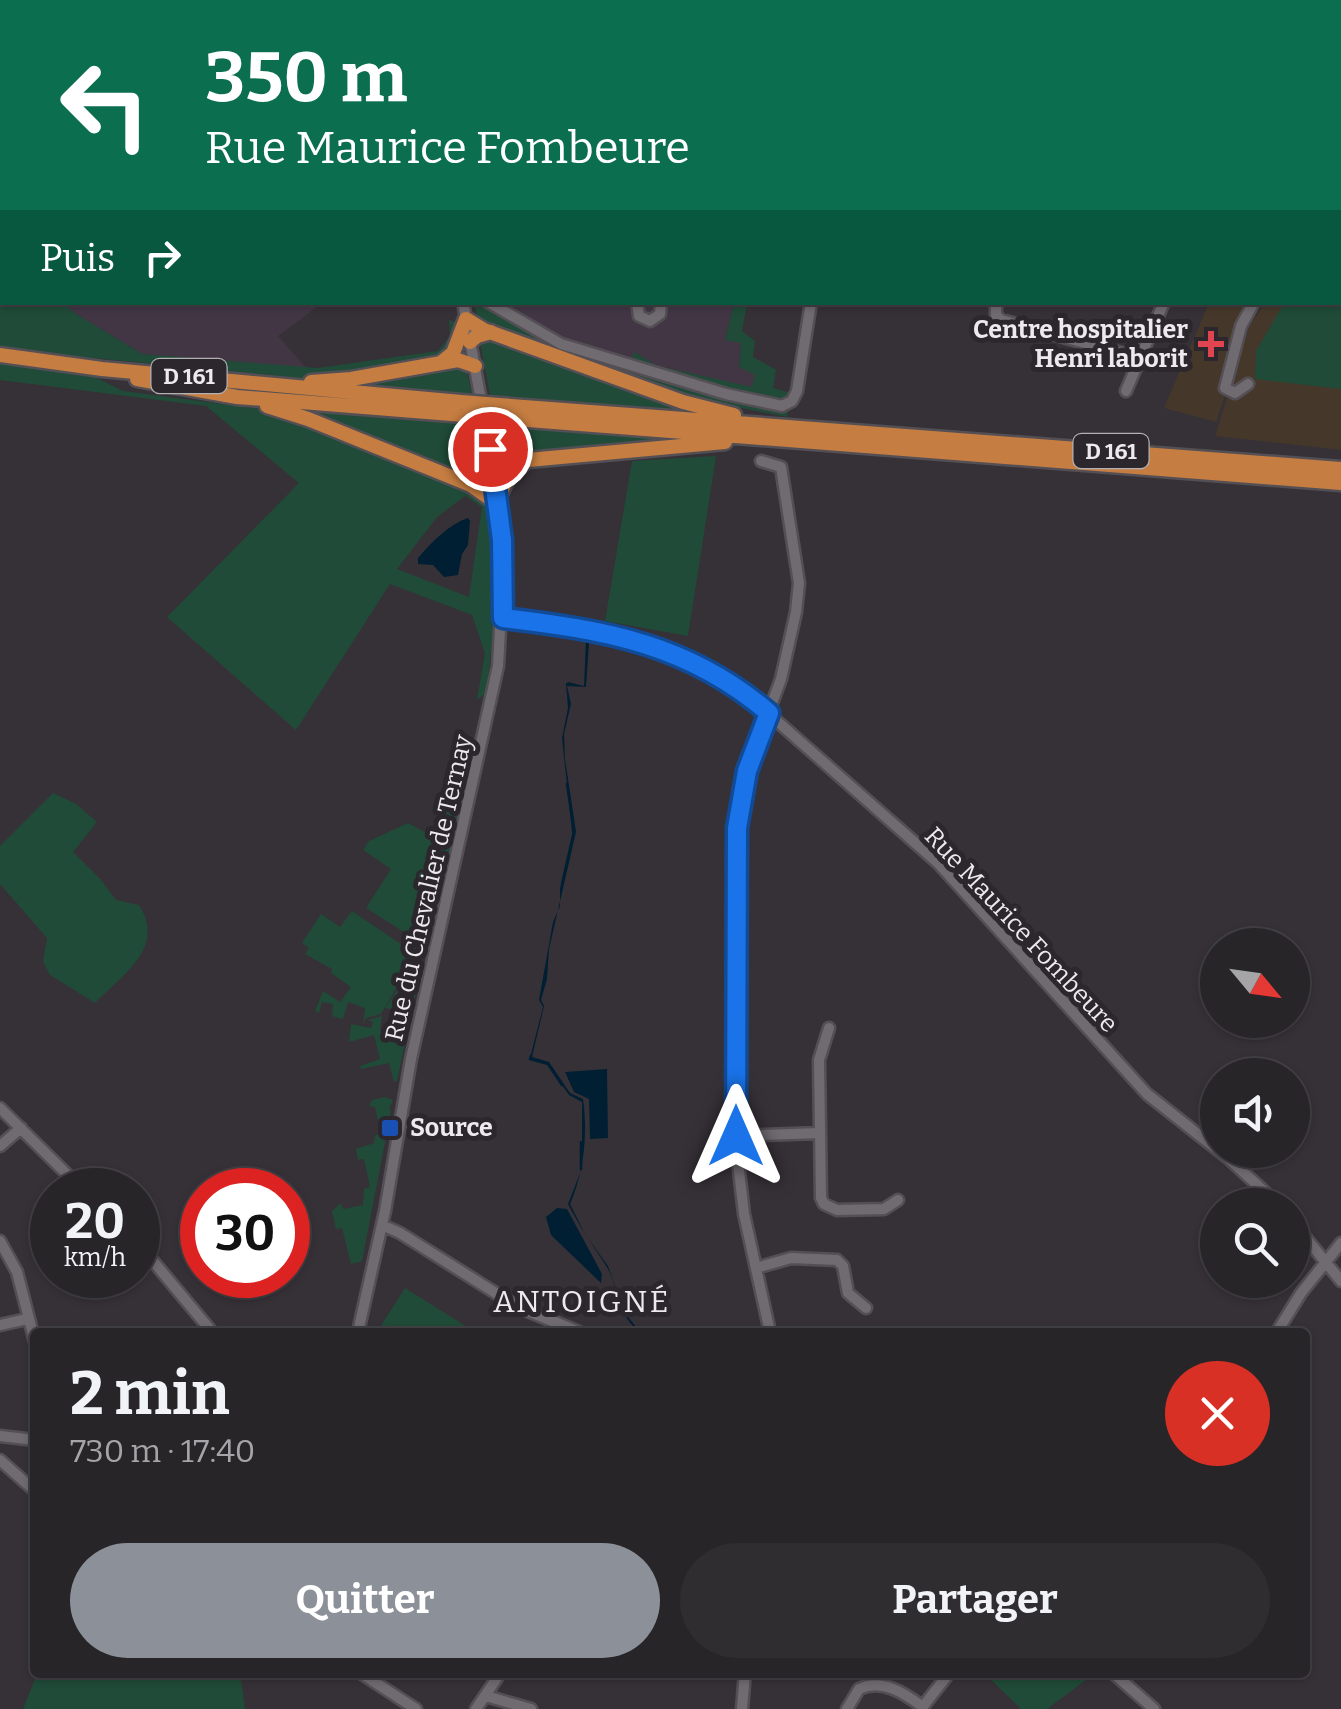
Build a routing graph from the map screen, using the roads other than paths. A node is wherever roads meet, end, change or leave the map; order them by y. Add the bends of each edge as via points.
1 (464, 305) edge
2 (493, 305) edge
3 (636, 305) edge
4 (660, 305) edge
5 (811, 305) edge
6 (995, 305) edge
7 (1163, 305) edge
8 (1252, 305) edge
9 (466, 319) junction
10 (492, 332) junction
11 (470, 342) junction
12 (0, 355) edge
13 (1140, 358) junction
14 (442, 362) junction
15 (474, 366) junction
16 (102, 369) junction
17 (1248, 384) dead end
18 (275, 385) junction
19 (1126, 391) dead end
20 (238, 397) junction
21 (463, 409) junction
22 (786, 433) junction
23 (490, 449) junction
24 (527, 460) junction
25 (761, 461) dead end
26 (1341, 469) edge
27 (496, 479) junction
28 (1341, 483) edge
29 (471, 485) junction
30 (498, 501) junction
31 (503, 618) junction
32 (769, 713) junction
33 (828, 1028) dead end
34 (0, 1108) edge
35 (21, 1128) junction
36 (820, 1132) junction
37 (736, 1136) junction
38 (0, 1146) edge
39 (61, 1168) edge
40 (1261, 1188) edge
41 (898, 1200) dead end
42 (382, 1225) junction
43 (0, 1241) edge
44 (1310, 1243) edge
45 (1341, 1243) edge
46 (1327, 1264) junction
47 (756, 1268) junction
48 (160, 1269) edge
49 (1341, 1282) edge
50 (866, 1308) dead end
51 (27, 1319) junction
52 (0, 1325) edge
53 (30, 1328) edge
54 (209, 1328) edge
55 (359, 1328) edge
56 (569, 1328) edge
57 (769, 1328) edge
58 (1280, 1328) edge
59 (0, 1436) edge
60 (30, 1439) edge
61 (0, 1460) edge
62 (30, 1487) edge
63 (368, 1678) edge
64 (497, 1678) edge
65 (745, 1678) edge
66 (945, 1678) edge
67 (1119, 1678) edge
68 (486, 1696) junction
69 (922, 1708) edge
70 (416, 1709) edge
71 (476, 1709) edge
72 (530, 1709) edge
73 (742, 1709) edge
74 (847, 1709) edge
75 (1154, 1709) edge

1 - 9 street, Rue du Chevalier de Ternay
2 - 5 street via 561,344 782,406 798,391
3 - 4 street via 639,316 650,320
6 - 13 street via 1000,320
7 - 13 street
8 - 17 street via 1225,388 1235,393
9 - 10 main road
9 - 11 street, Rue du Chevalier de Ternay
9 - 14 main road via 454,353
10 - 11 main road
10 - 22 main road via 683,402 772,419
11 - 15 street, Rue du Chevalier de Ternay
12 - 16 main road, D 161
13 - 19 street
14 - 15 main road
14 - 18 main road
15 - 23 street, Rue du Chevalier de Ternay
16 - 18 main road, D 161
16 - 20 main road, D 161
18 - 21 main road, D 161
20 - 21 main road, D 161
20 - 29 main road
21 - 22 main road, D 161, bridge
22 - 24 main road
22 - 26 main road, D 161
22 - 28 main road, D 161
23 - 24 main road via 503,459
23 - 27 street, Rue du Chevalier de Ternay
24 - 30 main road via 508,477
25 - 32 street via 782,468 799,583
27 - 29 main road
27 - 30 street, Rue du Chevalier de Ternay
29 - 30 main road
30 - 31 street, Rue du Chevalier de Ternay
31 - 32 street, Rue Maurice Fombeure via 639,640 711,672
31 - 42 street, Rue du Chevalier de Ternay
32 - 37 street via 747,771 737,828
32 - 40 street, Rue Maurice Fombeure via 938,862 1146,1094
33 - 36 street via 819,1060
34 - 35 street
35 - 38 street
35 - 39 street
36 - 37 street
36 - 41 street via 824,1204 884,1209
37 - 47 street
42 - 55 street, Rue du Chevalier de Ternay
42 - 56 street via 518,1308
43 - 51 street via 17,1272
44 - 46 street
45 - 46 street
46 - 49 street
46 - 58 street
47 - 50 street via 791,1258 837,1260 848,1294
47 - 57 street
48 - 54 street
51 - 52 street
51 - 53 street
59 - 60 street
61 - 62 street
63 - 70 street
64 - 68 street
65 - 73 street
66 - 69 street
67 - 75 street
68 - 71 street
68 - 72 street
69 - 74 street via 879,1684 858,1689

